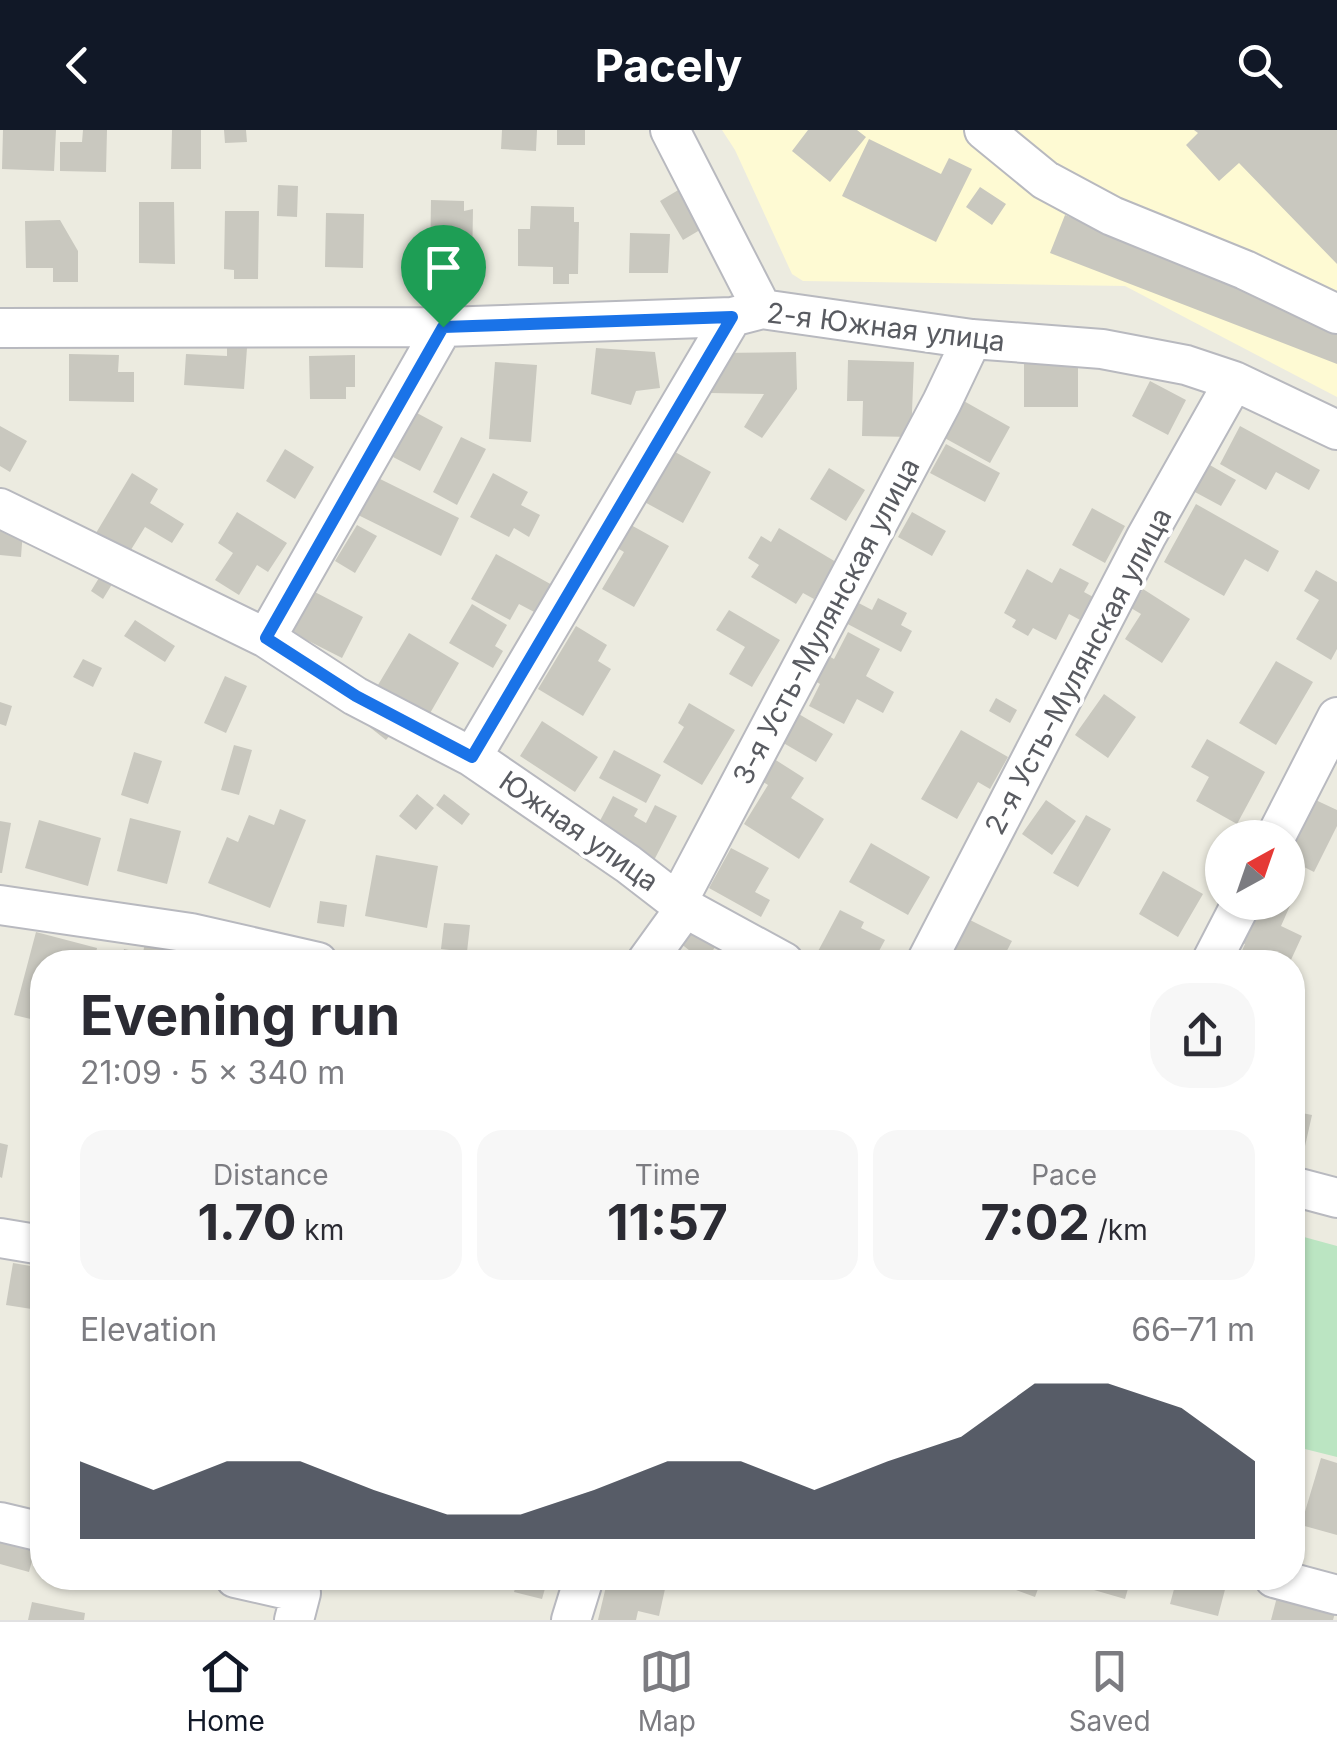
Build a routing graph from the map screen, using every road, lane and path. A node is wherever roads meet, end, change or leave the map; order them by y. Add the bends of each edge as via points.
1 (670, 130) edge
2 (984, 130) edge
3 (747, 313) junction
4 (1337, 314) edge
5 (443, 327) junction
6 (0, 328) edge
7 (972, 339) junction
8 (1234, 381) junction
9 (1337, 430) edge
10 (0, 508) edge
11 (266, 638) junction
12 (1337, 717) edge
13 (472, 757) junction
14 (1284, 820) edge
15 (0, 905) edge
16 (681, 905) junction
17 (1233, 920) edge
18 (264, 950) edge
19 (653, 950) edge
20 (762, 950) edge
21 (932, 950) edge
22 (1217, 950) edge
23 (1305, 1189) edge
24 (1337, 1198) edge
25 (0, 1238) edge
26 (30, 1243) edge
27 (0, 1522) edge
28 (30, 1529) edge
29 (1305, 1587) edge
30 (288, 1590) edge
31 (580, 1590) edge
32 (1337, 1596) edge
33 (294, 1620) edge
34 (571, 1620) edge

1 - 3 street
2 - 4 street via 1045,180 1112,216
3 - 5 street, 2-я Южная улица
3 - 7 street, 2-я Южная улица
3 - 13 street
5 - 6 street, 2-я Южная улица
5 - 11 street
7 - 8 street, 2-я Южная улица via 1102,349 1186,364
7 - 16 street, 3-я Усть-Мулянская улица
8 - 9 street, 2-я Южная улица
8 - 21 street, 2-я Усть-Мулянская улица
10 - 11 street, Южная улица
11 - 13 street, Южная улица via 356,696
12 - 14 street
13 - 16 street, Южная улица
15 - 18 street
16 - 19 street, 3-я Усть-Мулянская улица
16 - 20 street, Южная улица
17 - 22 street
23 - 24 street
25 - 26 street
27 - 28 street
29 - 32 street
30 - 33 street via 301,1593
31 - 34 street

